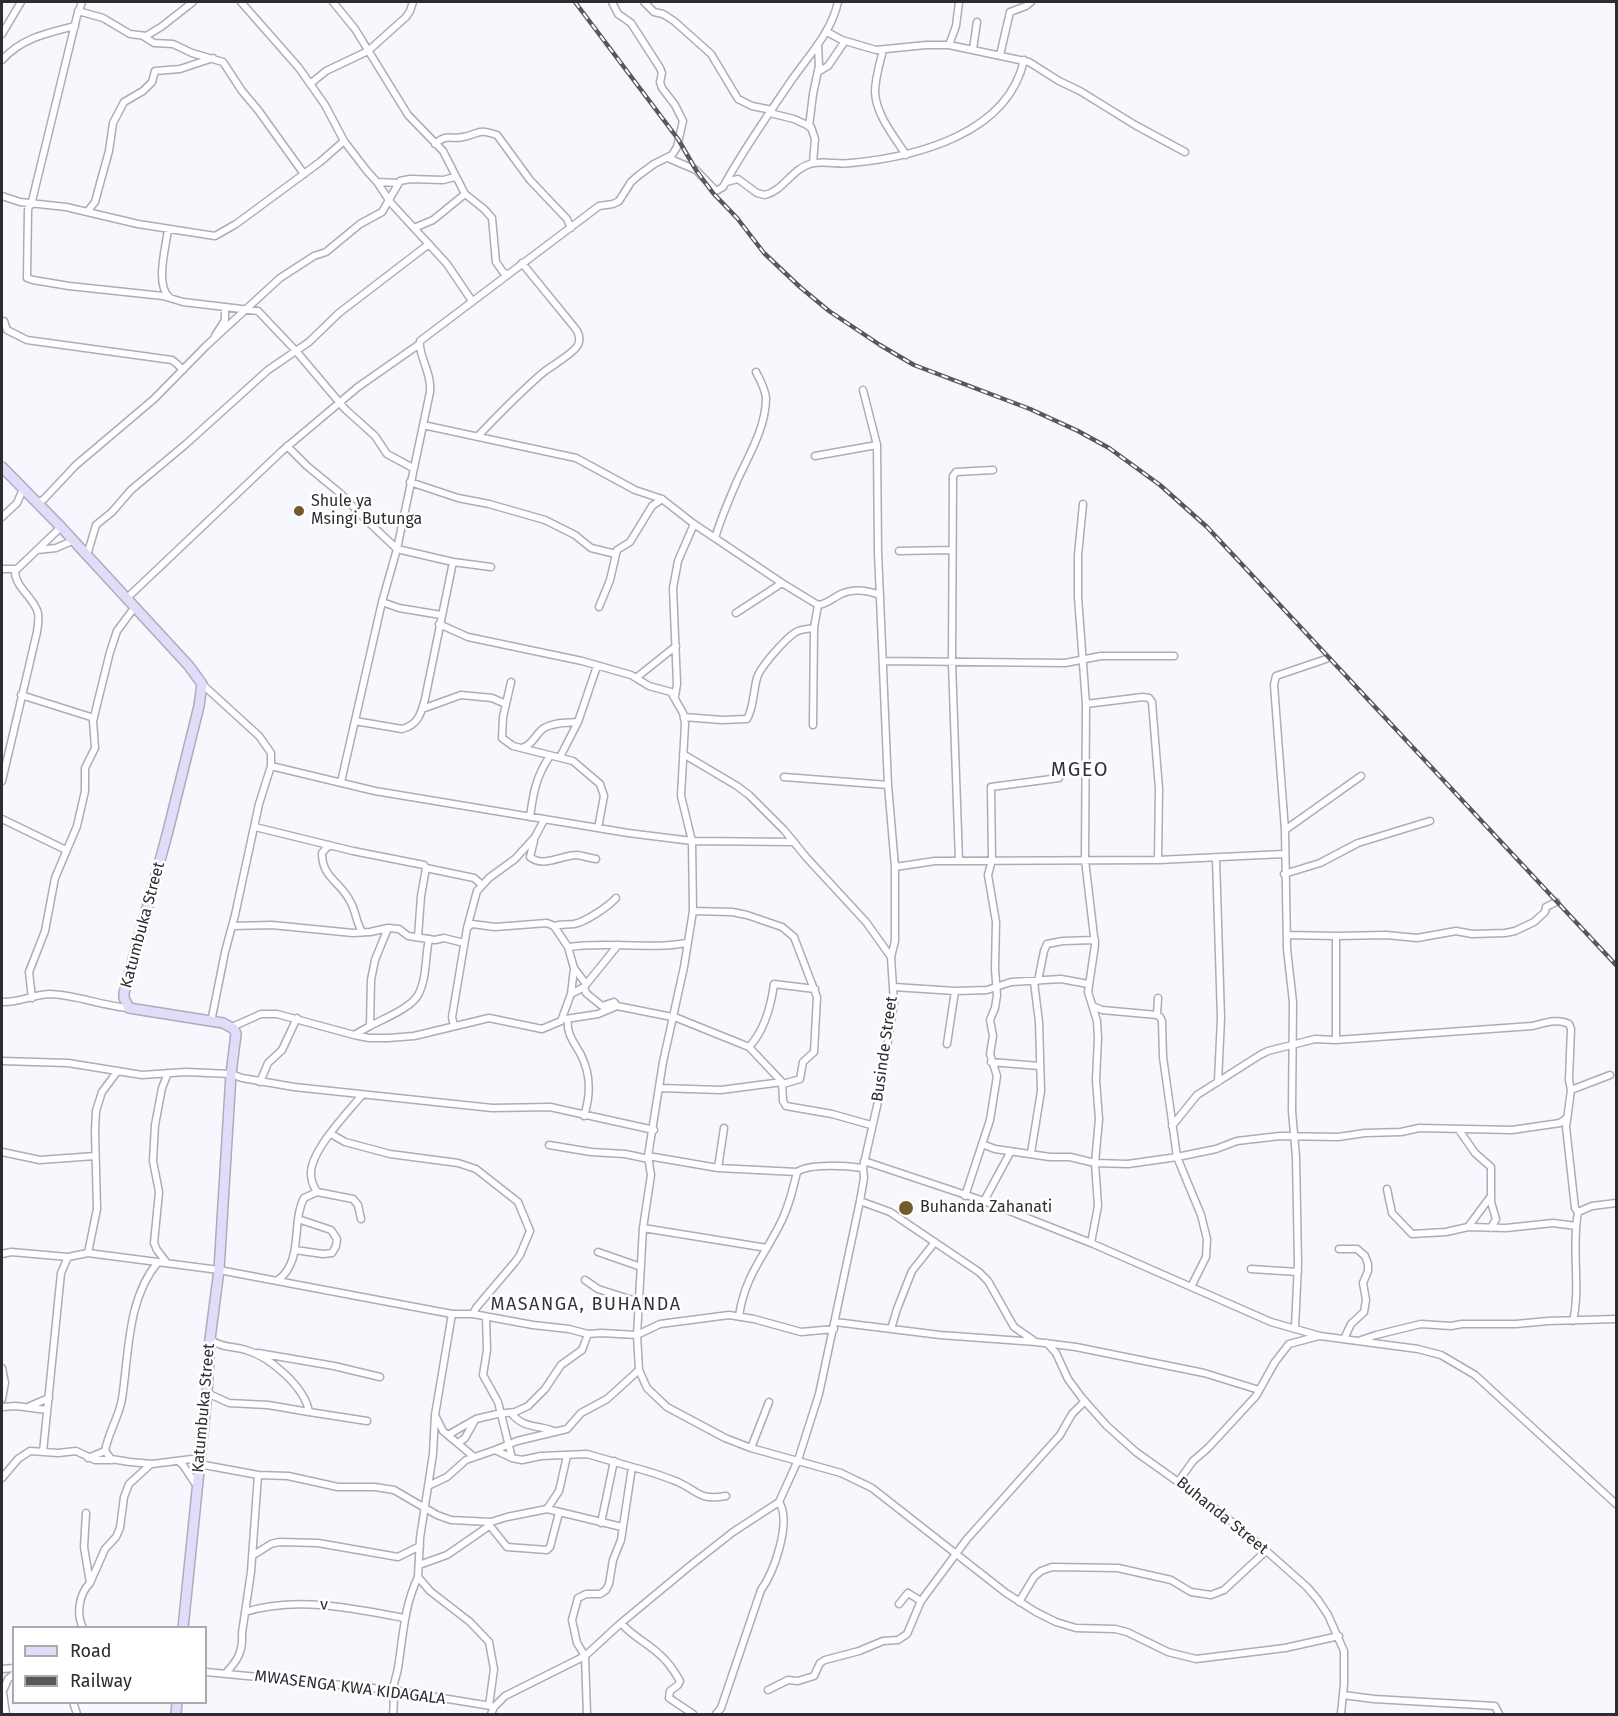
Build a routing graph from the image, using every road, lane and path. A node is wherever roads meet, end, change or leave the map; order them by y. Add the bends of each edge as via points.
1 (21, 2) edge
2 (82, 2) edge
3 (193, 2) edge
4 (241, 2) edge
5 (333, 2) edge
6 (413, 2) edge
7 (612, 2) edge
8 (644, 2) edge
9 (838, 2) edge
10 (959, 2) edge
11 (1031, 2) edge
12 (78, 12) junction
13 (977, 22) dead end
14 (75, 26) junction
15 (827, 32) junction
16 (2, 34) edge
17 (143, 36) junction
18 (845, 41) junction
19 (818, 45) junction
20 (949, 45) junction
21 (973, 48) junction
22 (883, 50) junction
23 (368, 51) junction
24 (1000, 55) junction
25 (213, 58) junction
26 (2, 60) edge
27 (1024, 60) junction
28 (818, 72) junction
29 (310, 84) junction
30 (771, 112) junction
31 (809, 127) junction
32 (344, 141) junction
33 (435, 144) junction
34 (1185, 152) dead end
35 (906, 155) junction
36 (668, 158) junction
37 (813, 163) junction
38 (304, 174) junction
39 (455, 177) junction
40 (377, 182) junction
41 (726, 182) junction
42 (398, 183) junction
43 (465, 194) junction
44 (2, 196) edge
45 (388, 199) junction
46 (34, 203) junction
47 (87, 212) junction
48 (414, 228) junction
49 (571, 228) junction
50 (168, 229) junction
51 (429, 244) junction
52 (522, 263) junction
53 (508, 274) junction
54 (170, 298) junction
55 (472, 301) junction
56 (225, 307) junction
57 (247, 309) junction
58 (4, 321) dead end
59 (418, 345) junction
60 (206, 346) junction
61 (296, 351) junction
62 (183, 370) junction
63 (756, 372) dead end
64 (863, 390) dead end
65 (341, 403) junction
66 (423, 425) junction
67 (478, 436) junction
68 (877, 445) junction
69 (287, 446) junction
70 (816, 456) dead end
71 (2, 467) edge
72 (412, 468) junction
73 (993, 470) dead end
74 (410, 482) junction
75 (23, 489) junction
76 (662, 499) junction
77 (37, 504) junction
78 (1083, 504) dead end
79 (2, 517) edge
80 (694, 524) junction
81 (61, 527) junction
82 (715, 538) junction
83 (72, 541) junction
84 (397, 549) junction
85 (38, 550) junction
86 (952, 550) junction
87 (900, 551) dead end
88 (616, 554) junction
89 (85, 555) junction
90 (453, 562) junction
91 (490, 567) dead end
92 (2, 569) edge
93 (16, 569) junction
94 (782, 583) junction
95 (880, 595) junction
96 (126, 599) junction
97 (382, 602) junction
98 (818, 605) junction
99 (599, 607) dead end
100 (134, 608) junction
101 (736, 613) dead end
102 (441, 615) junction
103 (439, 624) junction
104 (814, 628) junction
105 (676, 646) junction
106 (1174, 656) dead end
107 (1326, 659) dead end
108 (1083, 660) junction
109 (884, 662) junction
110 (952, 663) junction
111 (597, 666) junction
112 (636, 678) junction
113 (511, 682) dead end
114 (202, 684) junction
115 (21, 695) junction
116 (675, 696) junction
117 (506, 704) junction
118 (1086, 704) junction
119 (422, 709) junction
120 (684, 717) junction
121 (94, 718) junction
122 (355, 721) junction
123 (578, 722) junction
124 (813, 725) dead end
125 (521, 748) junction
126 (683, 754) junction
127 (550, 756) junction
128 (560, 757) junction
129 (271, 766) junction
130 (1361, 776) dead end
131 (784, 777) dead end
132 (1059, 778) dead end
133 (2, 781) edge
134 (341, 782) junction
135 (888, 785) junction
136 (530, 817) junction
137 (2, 819) edge
138 (544, 820) junction
139 (1430, 821) dead end
140 (255, 827) junction
141 (598, 828) junction
142 (1285, 830) junction
143 (535, 837) junction
144 (692, 841) junction
145 (794, 842) junction
146 (328, 845) junction
147 (66, 850) junction
148 (1284, 854) junction
149 (1216, 858) junction
150 (596, 859) dead end
151 (992, 860) junction
152 (1086, 860) junction
153 (1158, 860) junction
154 (958, 861) junction
155 (895, 867) junction
156 (426, 868) junction
157 (1284, 874) junction
158 (482, 885) junction
159 (616, 898) dead end
160 (1556, 902) dead end
161 (693, 910) junction
162 (232, 926) junction
163 (554, 926) junction
164 (388, 928) junction
165 (467, 928) junction
166 (362, 932) junction
167 (1287, 934) junction
168 (1336, 936) junction
169 (418, 937) junction
170 (429, 939) junction
171 (1095, 940) junction
172 (464, 943) junction
173 (687, 943) junction
174 (618, 945) junction
175 (568, 947) junction
176 (891, 957) junction
177 (574, 968) junction
178 (1036, 982) junction
179 (1088, 984) junction
180 (585, 986) junction
181 (894, 987) junction
182 (996, 988) junction
183 (815, 989) junction
184 (956, 990) junction
185 (571, 994) junction
186 (32, 998) junction
187 (1158, 998) dead end
188 (2, 1002) edge
189 (1091, 1003) junction
190 (617, 1006) junction
191 (129, 1008) junction
192 (1102, 1010) junction
193 (1156, 1015) junction
194 (297, 1018) junction
195 (672, 1018) junction
196 (566, 1019) junction
197 (1097, 1021) junction
198 (211, 1022) junction
199 (370, 1026) junction
200 (454, 1026) junction
201 (232, 1027) junction
202 (354, 1035) junction
203 (1336, 1040) junction
204 (947, 1044) dead end
205 (1293, 1044) junction
206 (749, 1047) junction
207 (2, 1061) edge
208 (991, 1062) junction
209 (1039, 1066) junction
210 (117, 1072) junction
211 (168, 1073) junction
212 (231, 1074) junction
213 (1610, 1075) dead end
214 (260, 1082) junction
215 (1218, 1082) junction
216 (782, 1083) junction
217 (659, 1088) junction
218 (1571, 1090) junction
219 (363, 1095) junction
220 (584, 1116) junction
221 (1567, 1118) junction
222 (872, 1125) junction
223 (1172, 1126) junction
224 (724, 1128) dead end
225 (654, 1130) junction
226 (1459, 1130) junction
227 (331, 1134) junction
228 (1294, 1135) junction
229 (982, 1144) junction
230 (549, 1145) dead end
231 (1011, 1151) junction
232 (2, 1152) edge
233 (1031, 1153) junction
234 (95, 1156) junction
235 (1177, 1157) junction
236 (649, 1158) junction
237 (864, 1164) junction
238 (1096, 1165) junction
239 (718, 1168) junction
240 (797, 1172) junction
241 (1387, 1189) dead end
242 (317, 1192) junction
243 (965, 1196) junction
244 (1491, 1196) junction
245 (860, 1201) junction
246 (984, 1201) junction
247 (1617, 1203) edge
248 (1578, 1212) junction
249 (361, 1219) dead end
250 (298, 1220) junction
251 (1576, 1226) junction
252 (1468, 1227) junction
253 (643, 1228) junction
254 (1491, 1228) junction
255 (935, 1242) junction
256 (1091, 1244) junction
257 (767, 1248) junction
258 (1339, 1248) dead end
259 (294, 1250) junction
260 (598, 1252) dead end
261 (88, 1253) junction
262 (2, 1254) edge
263 (68, 1257) junction
264 (158, 1262) junction
265 (167, 1263) junction
266 (641, 1267) junction
267 (1251, 1269) dead end
268 (219, 1270) junction
269 (1298, 1272) junction
270 (278, 1280) junction
271 (585, 1280) dead end
272 (1191, 1287) junction
273 (639, 1302) junction
274 (452, 1314) junction
275 (473, 1314) junction
276 (739, 1316) junction
277 (486, 1317) junction
278 (1617, 1319) edge
279 (1573, 1321) junction
280 (835, 1326) junction
281 (1014, 1327) junction
282 (1294, 1328) junction
283 (891, 1329) junction
284 (588, 1334) junction
285 (637, 1335) junction
286 (1320, 1336) junction
287 (210, 1340) junction
288 (1013, 1340) junction
289 (1344, 1340) junction
290 (1360, 1341) junction
291 (1036, 1342) junction
292 (1047, 1343) junction
293 (254, 1353) junction
294 (2, 1368) edge
295 (639, 1370) junction
296 (380, 1377) dead end
297 (1259, 1390) junction
298 (207, 1393) junction
299 (49, 1398) junction
300 (2, 1399) edge
301 (1085, 1401) junction
302 (769, 1402) dead end
303 (2, 1407) edge
304 (29, 1407) junction
305 (47, 1410) junction
306 (309, 1412) junction
307 (500, 1413) junction
308 (511, 1413) junction
309 (435, 1415) junction
310 (476, 1419) junction
311 (367, 1421) dead end
312 (556, 1432) junction
313 (448, 1435) junction
314 (458, 1443) junction
315 (509, 1444) junction
316 (751, 1448) junction
317 (495, 1450) junction
318 (105, 1451) junction
319 (43, 1452) junction
320 (567, 1456) junction
321 (474, 1457) junction
322 (87, 1458) junction
323 (512, 1458) junction
324 (112, 1460) junction
325 (174, 1460) junction
326 (798, 1460) junction
327 (200, 1461) junction
328 (614, 1461) junction
329 (152, 1464) junction
330 (632, 1467) junction
331 (258, 1474) junction
332 (2, 1478) edge
333 (1178, 1482) junction
334 (197, 1486) junction
335 (428, 1486) junction
336 (726, 1496) dead end
337 (779, 1502) junction
338 (1617, 1504) edge
339 (424, 1507) junction
340 (547, 1509) junction
341 (86, 1513) dead end
342 (559, 1513) junction
343 (601, 1523) junction
344 (488, 1524) junction
345 (622, 1527) junction
346 (420, 1546) junction
347 (1266, 1551) junction
348 (956, 1553) junction
349 (252, 1556) junction
350 (419, 1565) junction
351 (418, 1577) junction
352 (90, 1583) junction
353 (921, 1601) junction
354 (1019, 1602) junction
355 (899, 1604) dead end
356 (244, 1612) junction
357 (404, 1618) junction
358 (621, 1623) junction
359 (81, 1626) edge
360 (183, 1626) edge
361 (1339, 1636) junction
362 (585, 1656) junction
363 (207, 1672) edge
364 (225, 1674) junction
365 (12, 1676) edge
366 (2, 1689) edge
367 (393, 1690) junction
368 (768, 1690) dead end
369 (1343, 1695) junction
370 (491, 1706) junction
371 (6, 1714) edge
372 (393, 1714) edge
373 (490, 1714) edge
374 (587, 1714) edge
375 (693, 1714) edge
376 (716, 1714) edge
377 (1341, 1714) edge
378 (1499, 1714) edge

1 - 16 street
2 - 12 street
3 - 17 street
4 - 29 street
5 - 23 street
6 - 23 street via 406,17
7 - 36 street via 618,14 631,23 660,68 662,88 683,121 675,152
8 - 30 street via 707,49 738,99
9 - 15 street
10 - 20 street
11 - 24 street via 1010,12
12 - 14 street
12 - 17 street via 103,18 130,34
13 - 21 street
14 - 26 street via 31,38
14 - 46 street
15 - 18 street
15 - 19 street
17 - 25 street via 154,43 173,44
18 - 22 street
18 - 28 street via 828,66
19 - 28 street
19 - 30 street
20 - 21 street
20 - 22 street
21 - 24 street
22 - 35 street via 875,89 877,102 887,127
23 - 29 street via 326,70
23 - 33 street via 408,115
24 - 27 street
25 - 38 street via 223,62
25 - 47 street via 180,69 155,71 147,87 124,102 113,123 95,202
27 - 34 street
27 - 35 street via 1018,82 983,121 943,144
28 - 31 street
29 - 32 street
30 - 31 street
30 - 41 street
31 - 37 street via 815,139
32 - 38 street
32 - 40 street
33 - 39 street via 450,162
33 - 49 street via 443,137 464,137 479,131 497,135
35 - 37 street via 850,163
36 - 41 street via 696,170 716,191
36 - 49 street via 631,182 619,201 599,206
37 - 41 street via 769,194 757,193 738,179
38 - 50 street via 219,235
39 - 42 street via 410,178
39 - 43 street
40 - 42 street
40 - 45 street
42 - 45 street
43 - 48 street via 433,220
43 - 53 street via 492,218 496,262
44 - 46 street
45 - 48 street
45 - 57 street via 382,212 360,224 326,252 280,278
46 - 47 street
46 - 54 street via 27,212 28,279
47 - 50 street
48 - 51 street
49 - 52 street
50 - 54 street via 161,281
51 - 55 street
51 - 61 street
52 - 53 street
52 - 67 street via 575,328 579,343
53 - 55 street
54 - 56 street
55 - 59 street
56 - 57 street
56 - 60 street via 222,326
57 - 60 street
57 - 61 street via 260,312
58 - 62 street via 7,330 27,340 171,360
59 - 65 street
59 - 66 street via 430,385
60 - 62 street
61 - 65 street
61 - 89 street via 268,370 131,490 96,525
62 - 77 street
63 - 82 street via 765,389 762,419
64 - 68 street
65 - 69 street
65 - 72 street via 375,436 387,454
66 - 67 street
66 - 72 street
67 - 76 street via 576,458 635,490
68 - 70 street
68 - 95 street
69 - 84 street
69 - 96 street
71 - 75 main road
72 - 74 street
73 - 86 street via 953,474
74 - 84 street
74 - 88 street via 546,520 591,548
75 - 77 main road
75 - 79 street via 17,503
76 - 80 street
76 - 88 street via 652,506 630,542
77 - 81 main road
78 - 108 street via 1078,597
80 - 82 street
80 - 105 street via 675,573
81 - 83 main road
81 - 85 street
82 - 94 street
83 - 85 street
83 - 89 main road
84 - 90 street
84 - 97 street
85 - 93 street
86 - 87 street
86 - 110 street
88 - 99 street
89 - 96 main road
90 - 91 street
90 - 102 street
92 - 93 street
93 - 115 street via 16,581 38,615
94 - 98 street
94 - 101 street
95 - 98 street via 850,591
95 - 109 street
96 - 100 main road
97 - 102 street
97 - 122 street
98 - 104 street
100 - 114 main road
100 - 121 street via 114,639
102 - 103 street
103 - 111 street via 468,638
103 - 119 street
104 - 120 street via 793,634 763,664 747,719
104 - 124 street
105 - 112 street
105 - 116 street
106 - 108 street via 1101,656
107 - 142 street via 1275,678
108 - 110 street
108 - 118 street
109 - 110 street
109 - 135 street
110 - 154 street
111 - 112 street
111 - 123 street
112 - 116 street
113 - 117 street
114 - 129 street via 264,742 271,753
114 - 191 main road, Katumbuka Street via 168,831 124,993
115 - 121 street
115 - 133 street
116 - 120 street
117 - 119 street via 492,698 461,695
117 - 125 street via 502,738
118 - 152 street
118 - 153 street via 1143,697 1152,702 1159,789
119 - 122 street via 417,721 405,729
120 - 126 street
121 - 147 street via 94,751 86,765 85,791
122 - 134 street
123 - 125 street via 544,728 527,747
123 - 128 street
125 - 127 street
126 - 144 street via 681,796
126 - 145 street, Businde Street via 749,795
127 - 128 street
127 - 136 street via 535,782
128 - 141 street via 573,761 600,784 604,796
129 - 134 street
129 - 140 street
130 - 142 street
131 - 135 street
132 - 151 street via 991,787
134 - 136 street
135 - 155 street
136 - 138 street
137 - 147 street
138 - 141 street
138 - 143 street
139 - 157 street via 1358,843 1320,863
140 - 146 street
140 - 162 street
141 - 144 street
142 - 148 street
143 - 150 street via 532,859 550,861 576,855
143 - 158 street
144 - 145 street
144 - 161 street
145 - 176 street, Businde Street via 875,932
146 - 156 street
146 - 166 street via 322,853 323,867 349,898
147 - 186 street via 53,886 45,931 29,972
148 - 149 street
148 - 157 street
149 - 153 street
149 - 215 street via 1221,1018
151 - 152 street
151 - 154 street
151 - 182 street via 987,876 996,922
152 - 153 street
152 - 171 street
154 - 155 street
155 - 176 street via 895,941
156 - 158 street via 474,878
156 - 169 street
157 - 167 street
158 - 165 street
159 - 163 street via 577,924
160 - 168 street via 1546,907 1534,922 1505,933 1454,931 1418,938
161 - 173 street
161 - 183 street via 732,912 788,930
162 - 166 street
162 - 198 street
163 - 165 street via 472,924
163 - 175 street
164 - 166 street
164 - 169 street
164 - 199 street via 371,980
165 - 172 street
167 - 168 street
167 - 205 street
168 - 203 street
169 - 170 street
170 - 172 street
170 - 199 street via 418,996
171 - 178 street via 1047,944
171 - 179 street
172 - 200 street via 452,1017
173 - 174 street
173 - 195 street
174 - 175 street
174 - 180 street
175 - 177 street
176 - 181 street, Businde Street
177 - 180 street
177 - 185 street
178 - 179 street via 1061,979
178 - 182 street via 1011,982
178 - 209 street
179 - 189 street
180 - 185 street
180 - 190 street via 586,993 602,1006 612,1002
181 - 184 street
181 - 222 street, Businde Street
182 - 184 street
182 - 208 street via 996,1005 990,1020
183 - 206 street via 774,984 765,1019
183 - 216 street via 814,1052 803,1062 800,1079
184 - 204 street
185 - 196 street
186 - 188 street
186 - 191 street via 57,995
187 - 193 street
189 - 192 street
189 - 197 street
190 - 195 street
190 - 196 street via 598,1014
191 - 198 main road, Katumbuka Street
192 - 193 street
192 - 197 street
193 - 223 street via 1162,1021
194 - 201 street via 267,1013
194 - 202 street
194 - 214 street via 282,1050 268,1063
195 - 206 street
195 - 217 street
196 - 200 street via 542,1029 489,1018
196 - 220 street via 569,1035 589,1078
197 - 238 street
198 - 201 main road, Katumbuka Street
199 - 202 street
200 - 202 street via 402,1038
201 - 212 main road, Katumbuka Street via 236,1034
203 - 205 street
203 - 218 street via 1532,1026 1559,1020 1571,1029
205 - 215 street via 1268,1050
205 - 228 street
206 - 216 street
207 - 210 street via 68,1063
208 - 209 street
208 - 229 street via 997,1076
209 - 233 street via 1041,1091
210 - 211 street
210 - 234 street via 98,1101
211 - 212 street
211 - 265 street via 159,1101 153,1161 159,1192 154,1243
212 - 214 street
212 - 268 main road, Katumbuka Street
213 - 218 street
214 - 219 street
215 - 223 street via 1197,1095
216 - 217 street via 721,1090
216 - 222 street via 786,1106
217 - 225 street
218 - 221 street
219 - 220 street via 492,1108 550,1107
219 - 227 street
220 - 225 street
221 - 226 street via 1560,1123 1512,1130
221 - 248 street
222 - 237 street, Businde Street
223 - 235 street
224 - 239 street
225 - 236 street
226 - 228 street via 1419,1128 1338,1137
226 - 244 street via 1491,1167
227 - 242 street via 311,1167 311,1181
227 - 275 street via 345,1142 390,1154 468,1166 518,1202 530,1231 525,1245
228 - 235 street via 1237,1141
228 - 269 street
229 - 231 street
229 - 243 street
230 - 236 street
231 - 233 street
231 - 246 street
232 - 234 street via 40,1160
233 - 238 street
234 - 261 street via 97,1215
235 - 238 street
235 - 272 street via 1207,1239 1206,1257
236 - 239 street
236 - 253 street via 651,1175
237 - 240 street
237 - 243 street
237 - 245 street, Businde Street
238 - 256 street via 1098,1206
239 - 240 street
240 - 257 street via 787,1207
241 - 252 street via 1392,1213 1412,1234
242 - 249 street via 355,1201
242 - 250 street via 304,1198
243 - 246 street
244 - 252 street
244 - 254 street via 1496,1220
245 - 255 street via 886,1210
245 - 280 street, Businde Street
246 - 256 street
247 - 248 street
248 - 251 street
250 - 259 street
250 - 259 street via 331,1230 337,1239 332,1252
251 - 254 street via 1553,1223
251 - 279 street
252 - 254 street
253 - 257 street
253 - 266 street
255 - 281 street via 988,1281
255 - 283 street via 912,1271
256 - 272 street
257 - 276 street via 753,1269
258 - 289 street via 1357,1249 1369,1268 1363,1283 1364,1312 1351,1324
259 - 270 street via 289,1269
260 - 266 street
261 - 263 street
261 - 264 street
262 - 263 street
263 - 299 street via 61,1273
264 - 265 street
264 - 318 street via 137,1296 122,1400
265 - 268 street
266 - 273 street
267 - 269 street
268 - 270 street
268 - 287 main road, Katumbuka Street
269 - 282 street
270 - 274 street
271 - 273 street via 598,1289
272 - 282 street
273 - 285 street
274 - 275 street
274 - 309 street
275 - 277 street
276 - 280 street via 801,1332
276 - 285 street via 660,1324
277 - 284 street
277 - 307 street via 483,1375
278 - 279 street
279 - 290 street via 1421,1324
280 - 283 street
280 - 326 street, Businde Street
281 - 288 street
281 - 291 street
282 - 286 street
283 - 288 street
284 - 285 street
284 - 308 street via 582,1350 561,1365 540,1395 525,1408
285 - 295 street
286 - 289 street
286 - 297 street via 1289,1344
287 - 293 street
287 - 298 main road, Katumbuka Street
288 - 291 street
289 - 290 street
290 - 338 street via 1430,1352 1457,1363
291 - 292 street
292 - 297 street via 1204,1373
292 - 301 street, Buhanda Street
293 - 296 street
293 - 306 street via 284,1374
294 - 300 street
295 - 312 street via 607,1399 581,1413 567,1429
295 - 316 street via 647,1388 667,1407
297 - 333 street via 1209,1448 1192,1461
298 - 306 street via 229,1403
298 - 327 main road, Katumbuka Street
299 - 304 street
299 - 305 street
301 - 333 street, Buhanda Street via 1136,1452
301 - 348 street
302 - 316 street
303 - 304 street
304 - 305 street
305 - 319 street
306 - 311 street
307 - 308 street
307 - 310 street
307 - 315 street
308 - 312 street via 526,1425
309 - 313 street
309 - 335 street
310 - 313 street
310 - 314 street
312 - 315 street
313 - 314 street
314 - 321 street
315 - 317 street
315 - 323 street
316 - 326 street
317 - 321 street
317 - 323 street
318 - 322 street
318 - 324 street
319 - 322 street via 76,1451
319 - 332 street via 23,1454
320 - 323 street
320 - 328 street via 587,1454
320 - 340 street via 559,1491
321 - 335 street
322 - 324 street
324 - 329 street
325 - 327 street
325 - 329 street
325 - 334 street via 183,1465
326 - 337 street, Businde Street
326 - 348 street via 849,1476 872,1488
327 - 331 street
327 - 334 main road, Katumbuka Street
328 - 330 street
328 - 343 street
329 - 352 street via 129,1484 120,1528 107,1545
330 - 336 street via 711,1498
330 - 345 street
331 - 339 street via 338,1487 385,1489 399,1492
331 - 349 street
333 - 347 street, Buhanda Street
334 - 360 main road, Katumbuka Street
335 - 339 street
337 - 358 street via 733,1532
337 - 376 street via 783,1526 772,1569 761,1590 722,1708
339 - 344 street via 444,1518
339 - 346 street
340 - 342 street
340 - 344 street
341 - 352 street via 84,1547
342 - 343 street
342 - 344 street via 547,1550 507,1547
343 - 345 street
344 - 350 street via 447,1555
345 - 362 street via 606,1590 582,1595 576,1604 572,1620 577,1643
346 - 349 street via 398,1557 318,1542 279,1542
346 - 350 street
347 - 354 street via 1224,1590 1211,1595 1191,1592 1171,1580 1118,1568 1052,1568 1041,1570 1034,1577
347 - 361 street, Buhanda Street via 1307,1587
348 - 353 street
348 - 354 street
349 - 356 street
350 - 351 street
351 - 357 street
351 - 370 street via 489,1642 494,1669
352 - 359 street via 81,1598
353 - 355 street via 908,1593
353 - 368 street via 904,1637 825,1660 814,1676 788,1680
354 - 361 street via 1056,1622 1076,1628 1127,1632 1168,1652 1196,1659 1285,1648
356 - 357 street, v via 261,1606 326,1604
356 - 364 street via 241,1655
357 - 367 street
358 - 362 street
358 - 375 street via 664,1659 680,1681 669,1698
361 - 369 street, Buhanda Street via 1345,1657
362 - 370 street via 516,1689
362 - 374 street
363 - 364 street, MWASENGA KWA KIDAGALA
364 - 367 street, MWASENGA KWA KIDAGALA
365 - 366 street
366 - 371 street
367 - 370 street, MWASENGA KWA KIDAGALA
367 - 372 street
369 - 377 street, Buhanda Street
369 - 378 street via 1495,1706
370 - 373 street

